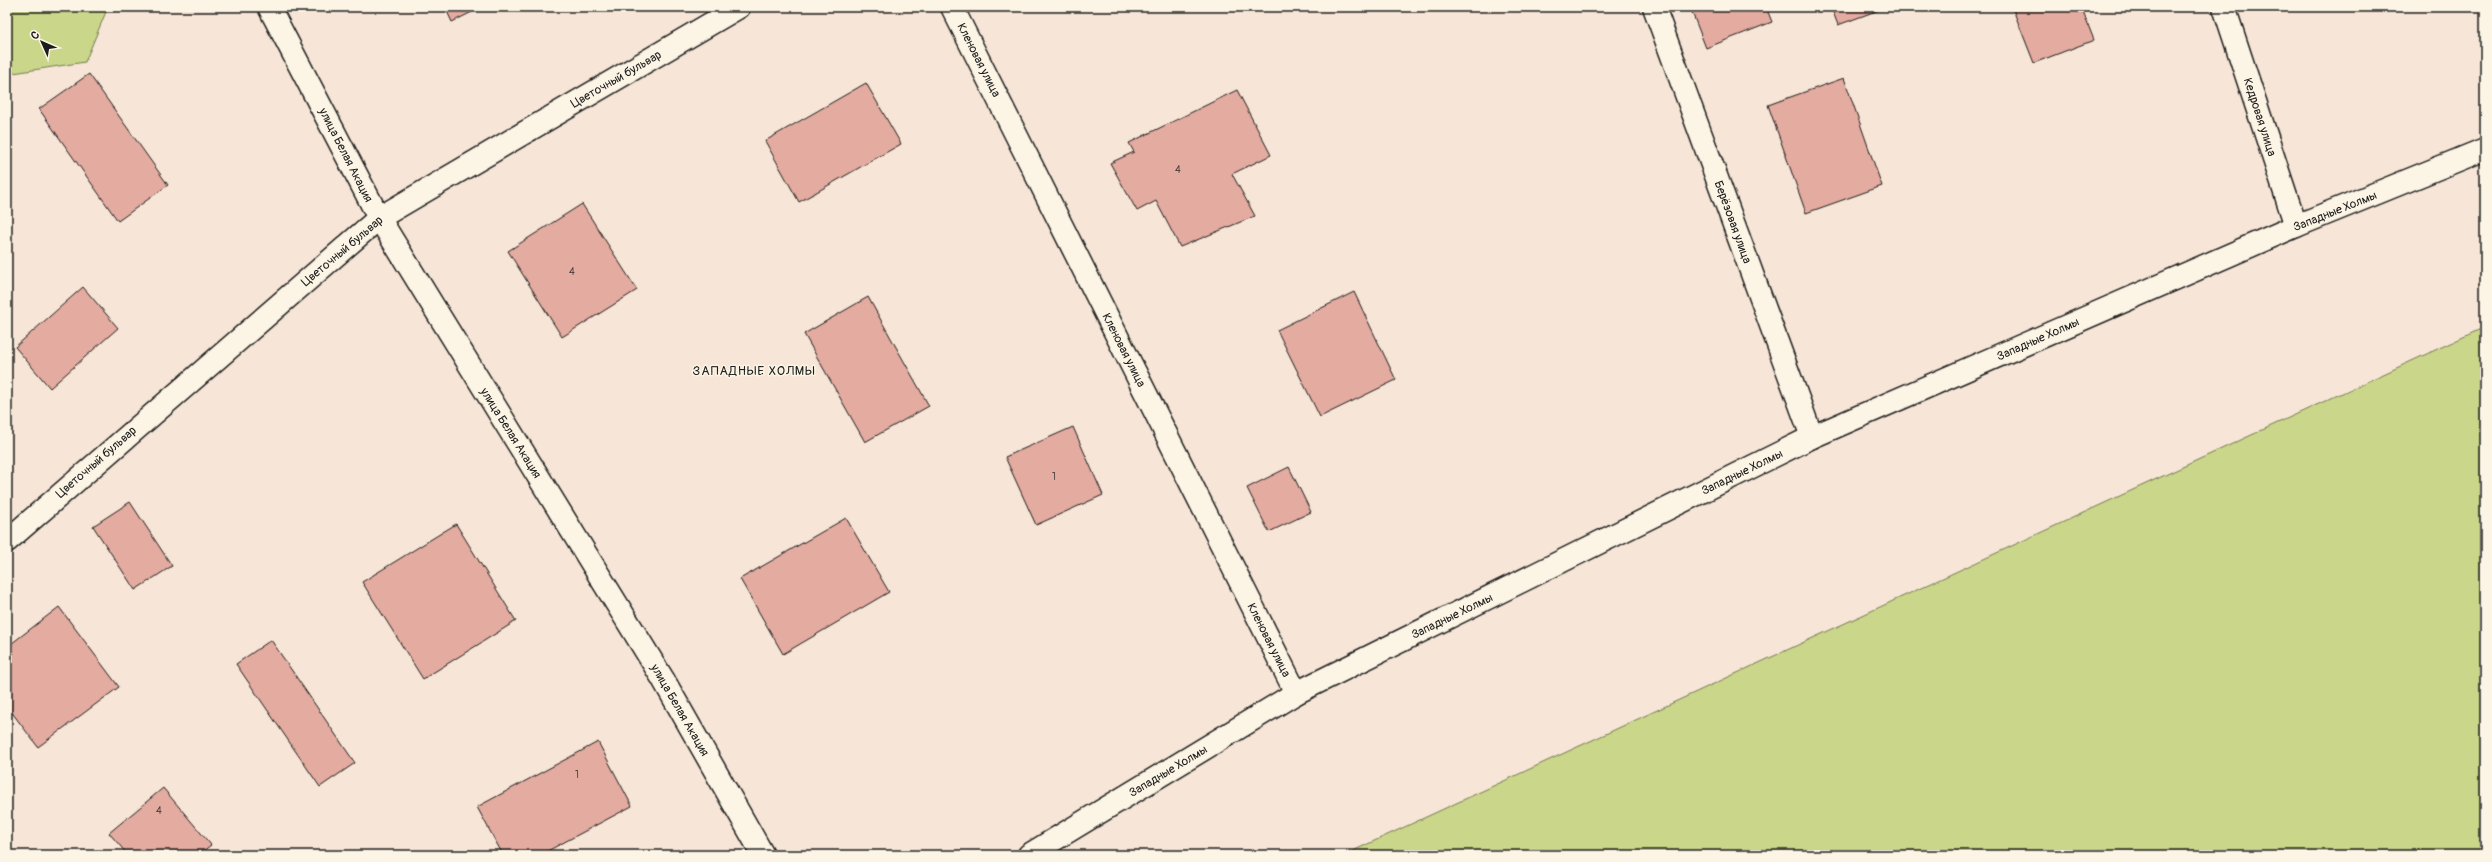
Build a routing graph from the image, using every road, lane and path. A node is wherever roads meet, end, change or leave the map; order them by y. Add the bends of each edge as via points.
1 (269, 7) edge
2 (739, 7) edge
3 (952, 7) edge
4 (1654, 7) edge
5 (2224, 7) edge
6 (2485, 149) edge
7 (379, 218) junction
8 (2296, 226) junction
9 (1812, 437) junction
10 (7, 541) edge
11 (1296, 693) junction
12 (763, 855) edge
13 (1029, 855) edge

1 - 7 street, улица Белая Акация
2 - 7 street, Цветочный бульвар
3 - 11 street, Кленовая улица
4 - 9 street, Берёзовая улица
5 - 8 street, Кедровая улица
6 - 8 street, Западные Холмы
7 - 10 street, Цветочный бульвар
7 - 12 street, улица Белая Акация via 658,672
8 - 9 street, Западные Холмы
9 - 11 street, Западные Холмы
11 - 13 street, Западные Холмы

